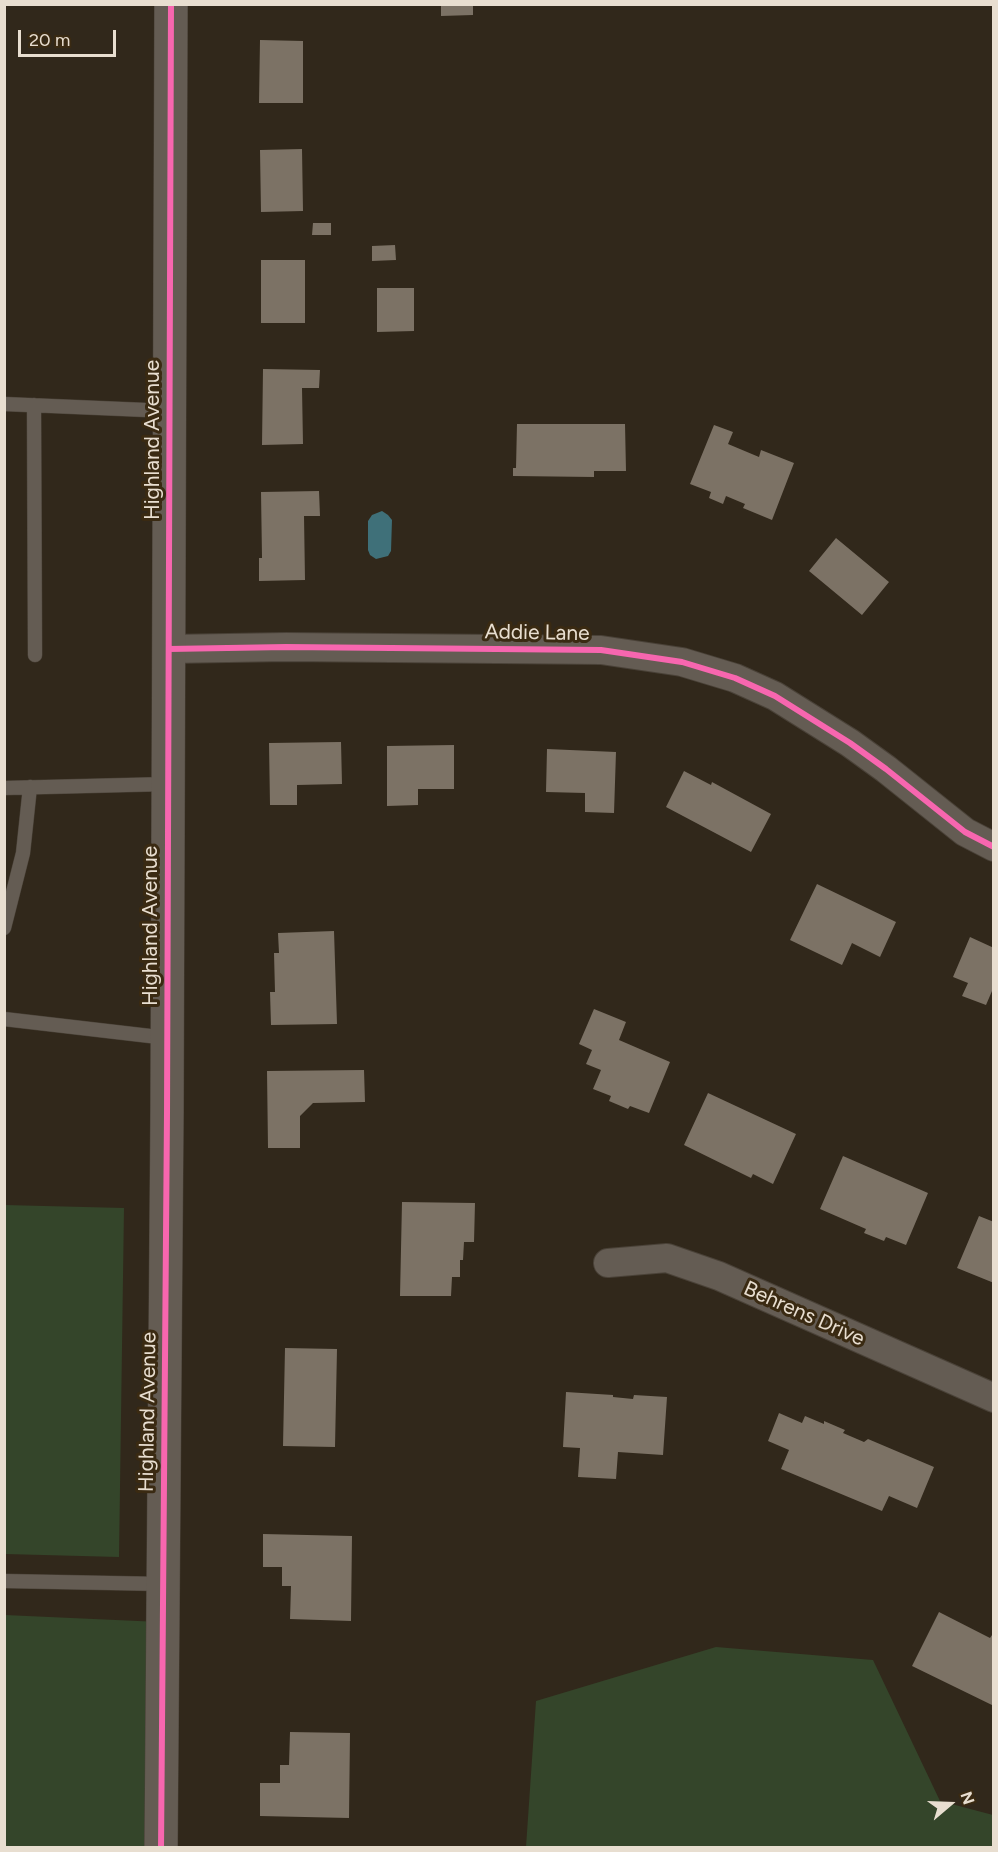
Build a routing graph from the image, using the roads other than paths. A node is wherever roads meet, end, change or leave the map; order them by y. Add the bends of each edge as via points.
1 (171, 4) edge
2 (4, 404) edge
3 (34, 405) junction
4 (170, 411) junction
5 (169, 650) junction
6 (35, 655) dead end
7 (168, 784) junction
8 (4, 788) edge
9 (30, 788) junction
10 (993, 847) edge
11 (4, 928) edge
12 (4, 1018) edge
13 (167, 1038) junction
14 (608, 1263) dead end
15 (993, 1398) edge
16 (4, 1581) edge
17 (163, 1584) junction
18 (160, 1848) edge

1 - 4 street, Highland Avenue
2 - 3 lane
3 - 4 lane
3 - 6 lane
4 - 5 street, Highland Avenue
5 - 7 street, Highland Avenue
5 - 10 street, Addie Lane via 601,650 682,662 735,678 775,696 850,743 965,832
7 - 9 lane
7 - 13 street, Highland Avenue
8 - 9 lane
9 - 11 lane via 23,853
12 - 13 lane
13 - 17 street, Highland Avenue
14 - 15 street, Behrens Drive via 667,1258 719,1276
16 - 17 lane
17 - 18 street, Highland Avenue

